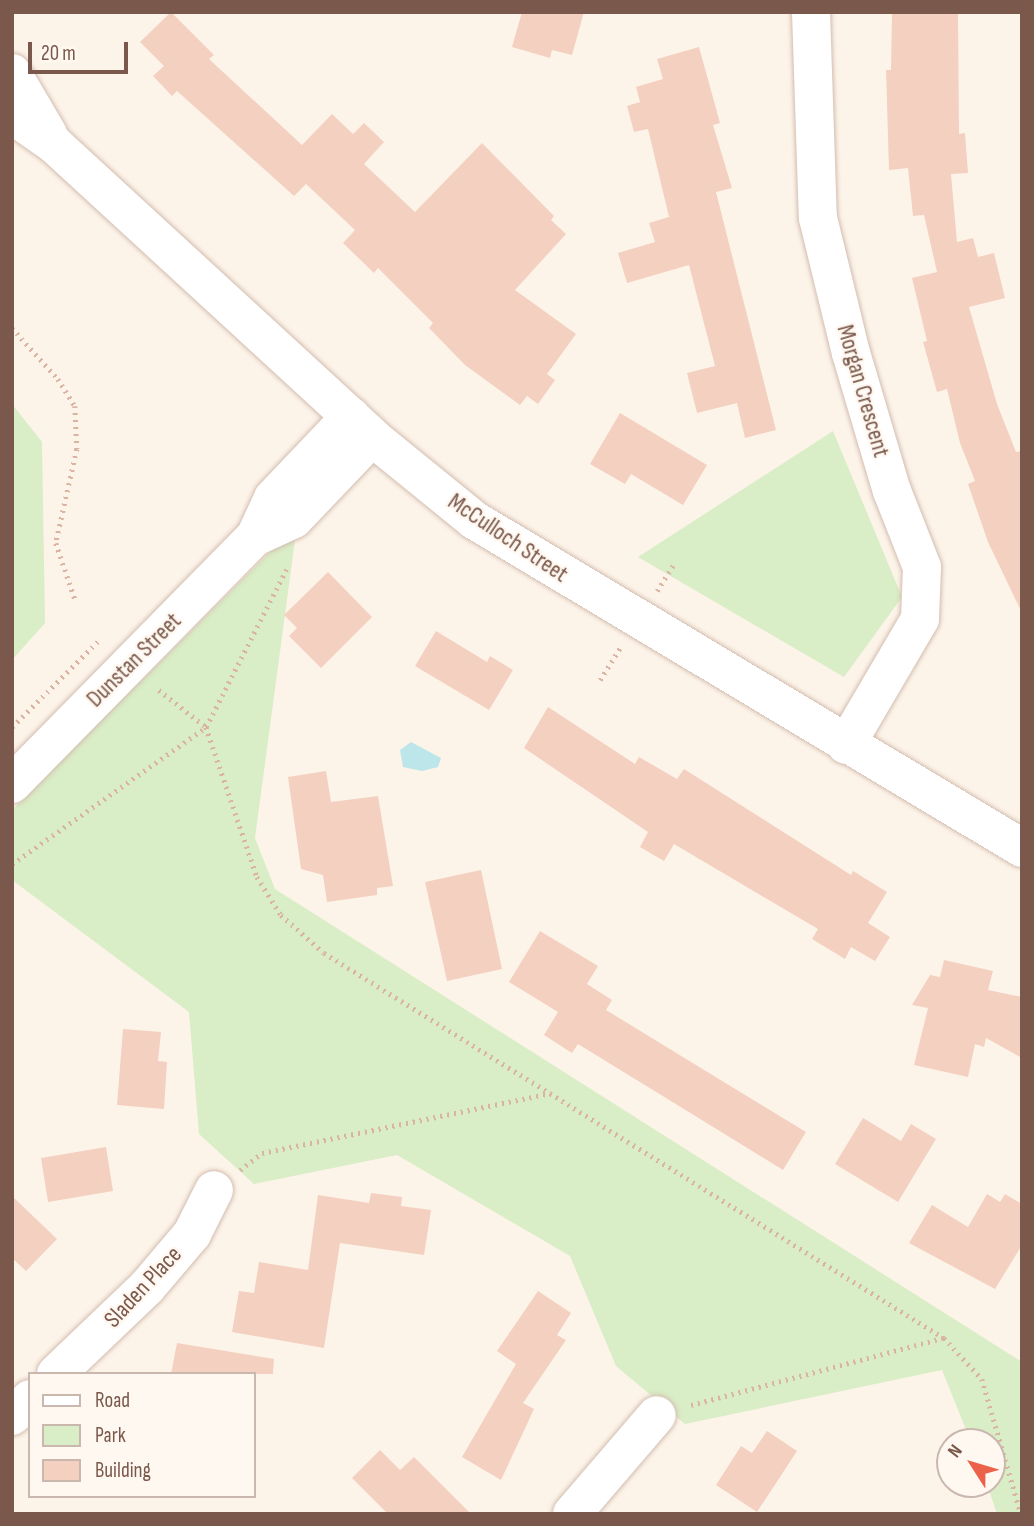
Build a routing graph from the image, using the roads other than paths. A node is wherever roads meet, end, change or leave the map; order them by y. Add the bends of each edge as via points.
1 (811, 12) edge
2 (12, 73) edge
3 (12, 115) edge
4 (55, 145) junction
5 (361, 426) junction
6 (846, 745) junction
7 (12, 784) edge
8 (1022, 848) edge
9 (214, 1190) road end
10 (58, 1372) edge
11 (28, 1401) edge
12 (657, 1415) road end
13 (12, 1416) edge
14 (572, 1514) edge

1 - 6 street, Morgan Crescent via 818,218 858,379 892,491 922,567 920,619
2 - 4 street, McCulloch Street
3 - 4 street, McCulloch Street
4 - 5 street, McCulloch Street
5 - 6 street, McCulloch Street via 474,520
5 - 7 street, Dunstan Street via 273,499 255,537
6 - 8 street, McCulloch Street
9 - 10 street, Sladen Place via 192,1234 147,1287
11 - 13 street
12 - 14 street

